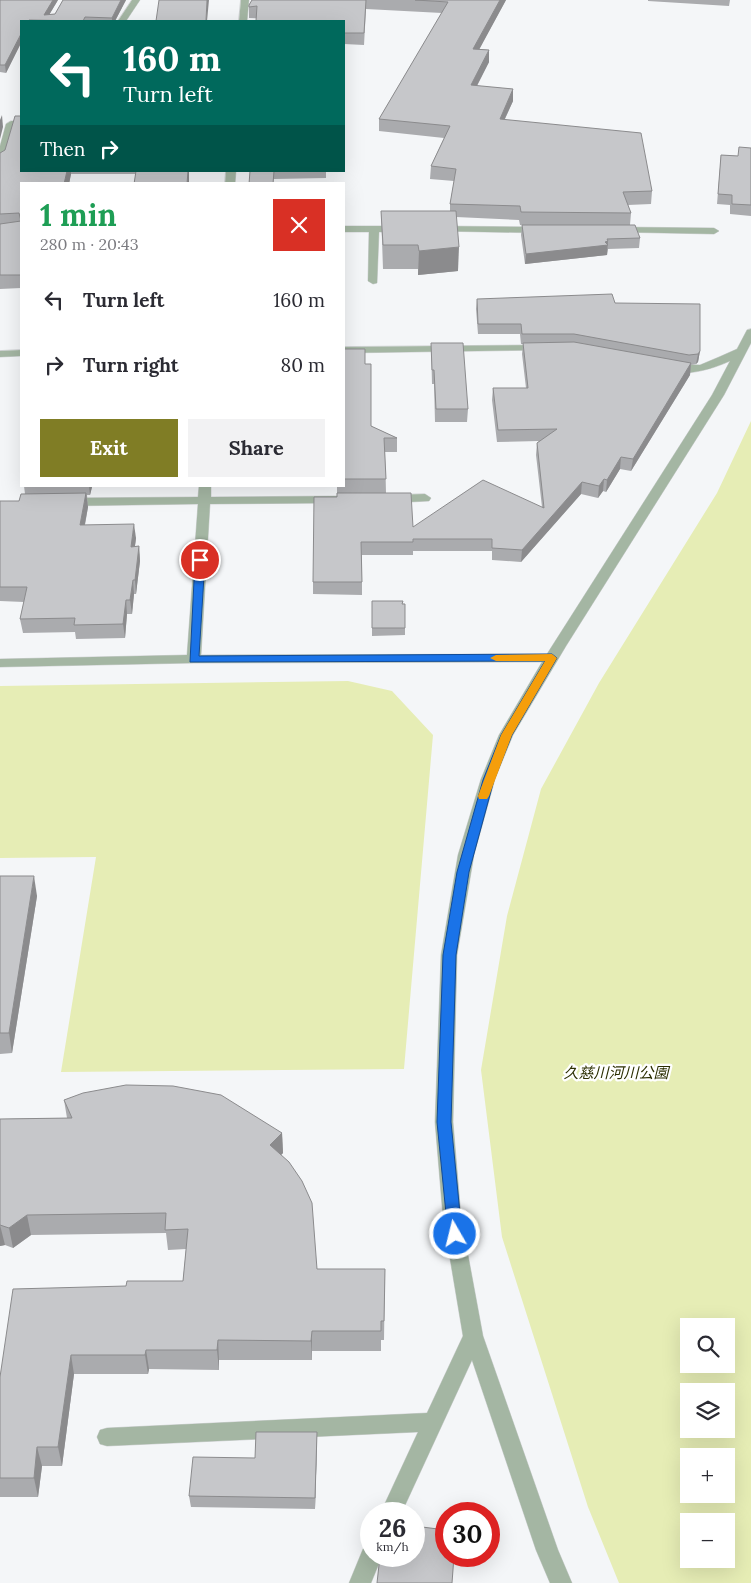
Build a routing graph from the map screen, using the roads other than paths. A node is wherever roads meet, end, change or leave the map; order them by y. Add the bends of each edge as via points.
1 (136, 0) edge
2 (244, 0) edge
3 (123, 20) edge
4 (242, 20) edge
5 (0, 124) edge
6 (16, 124) edge
7 (0, 162) edge
8 (345, 229) edge
9 (374, 229) junction
10 (554, 230) edge
11 (604, 230) edge
12 (714, 231) dead end
13 (374, 282) dead end
14 (751, 332) edge
15 (554, 348) edge
16 (345, 350) edge
17 (741, 351) junction
18 (20, 353) edge
19 (0, 354) edge
20 (660, 364) edge
21 (205, 487) edge
22 (426, 498) dead end
23 (348, 499) edge
24 (377, 499) edge
25 (204, 500) junction
26 (49, 502) edge
27 (552, 658) junction
28 (194, 659) junction
29 (0, 663) edge
30 (473, 1336) junction
31 (432, 1422) junction
32 (107, 1437) dead end
33 (395, 1502) edge
34 (367, 1567) edge
35 (360, 1583) edge
36 (561, 1583) edge

1 - 3 street
2 - 4 street
5 - 6 street
6 - 7 street
8 - 9 street
9 - 10 street
9 - 13 street
11 - 12 street
14 - 17 street
15 - 16 street
17 - 20 street via 703,369 688,370
17 - 27 street via 718,395
18 - 19 street
21 - 25 street
22 - 24 street
23 - 25 street
25 - 26 street
25 - 28 street
27 - 28 street
27 - 30 street via 506,735 488,780 466,855 449,955 444,1122 452,1217
28 - 29 street
30 - 31 street
30 - 36 street
31 - 32 street
31 - 33 street
34 - 35 street

